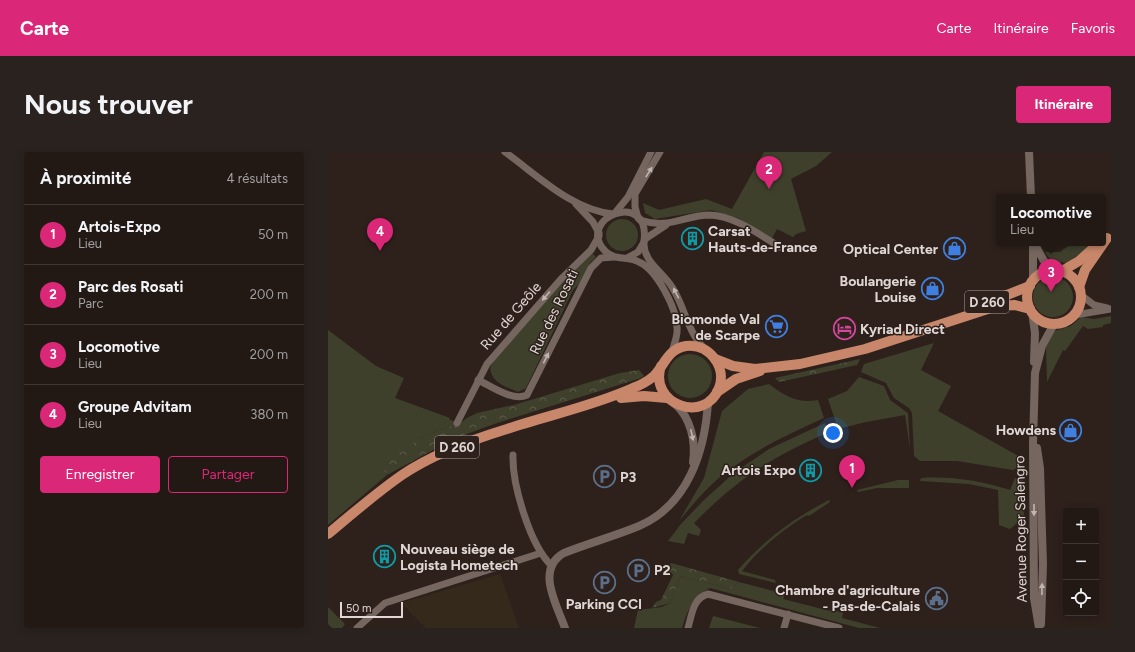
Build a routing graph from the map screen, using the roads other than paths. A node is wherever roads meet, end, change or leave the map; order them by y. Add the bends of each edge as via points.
1 (505, 152) edge
2 (651, 152) edge
3 (660, 152) edge
4 (1029, 153) edge
5 (1031, 194) edge
6 (571, 200) junction
7 (614, 213) junction
8 (639, 220) junction
9 (671, 223) junction
10 (599, 235) junction
11 (645, 241) junction
12 (1033, 246) edge
13 (1035, 246) edge
14 (1097, 246) edge
15 (1101, 246) edge
16 (780, 247) dead end
17 (614, 257) junction
18 (626, 258) junction
19 (1058, 271) junction
20 (1031, 283) junction
21 (1080, 291) junction
22 (1111, 309) edge
23 (1031, 311) junction
24 (1074, 315) junction
25 (945, 322) junction
26 (1054, 324) junction
27 (672, 352) junction
28 (708, 352) junction
29 (715, 360) junction
30 (661, 366) junction
31 (766, 369) junction
32 (1035, 373) junction
33 (478, 380) junction
34 (717, 392) junction
35 (605, 400) junction
36 (671, 401) junction
37 (708, 402) junction
38 (457, 423) dead end
39 (513, 455) dead end
40 (692, 471) junction
41 (328, 534) edge
42 (541, 553) junction
43 (552, 566) junction
44 (788, 614) junction
45 (357, 628) edge
46 (565, 628) edge
47 (688, 628) edge
48 (784, 628) edge
49 (839, 628) edge
50 (1040, 628) edge

1 - 6 street
2 - 7 street via 628,197
8 -> 3 street via 634,203 636,191
4 - 5 street
6 - 7 street via 598,211
6 - 10 street via 594,222
7 - 8 street via 628,212
7 - 10 street via 603,222
8 - 9 street via 655,224
8 - 11 street via 644,227
9 - 11 street via 656,230
9 - 16 street via 704,216 721,217 736,222
10 - 17 street via 602,248
10 -> 33 street, Rue de Geôle via 591,250 561,279 490,360
11 - 18 street via 638,252
28 -> 11 street via 692,332 672,287 650,260
12 - 20 street
13 - 19 street via 1044,261
14 - 19 main road via 1079,261
15 - 21 main road via 1086,269
17 - 18 street
33 -> 17 street, Rue des Rosati via 513,396 524,397 529,393 591,268 601,258
18 - 27 street via 638,261 649,268 668,299 677,326
19 - 20 main road via 1042,273
19 - 21 main road via 1072,276
20 - 23 main road via 1027,296
20 - 25 main road, D 260
21 - 22 street via 1098,307
21 - 24 main road via 1080,305
22 - 24 street
23 - 25 main road, D 260 via 1014,305 1002,305
23 - 26 main road via 1040,320
23 - 32 street, Avenue Roger Salengro via 1034,322
24 - 26 main road via 1065,322
25 - 31 main road, D 260 via 865,349
26 - 32 street, Avenue Roger Salengro via 1041,350
27 - 28 main road via 688,346
27 - 30 main road
28 - 29 main road
29 - 31 main road, D 260 via 739,368
29 - 34 main road via 721,374
30 - 35 main road, D 260 via 645,383
30 - 36 main road via 659,382
31 - 34 main road, D 260 via 736,379
32 - 50 street, Avenue Roger Salengro via 1034,598
33 - 38 street, Rue de Geôle
34 - 37 main road
35 - 36 main road, D 260 via 637,396
35 - 41 main road, D 260 via 506,429 425,462 402,475
36 - 37 main road via 690,408
36 -> 40 street via 683,412 690,430 694,452
37 - 40 street via 700,449
39 - 42 street via 518,497
40 - 43 street via 679,496 653,518 639,526 564,553 558,556
42 - 43 street
42 - 45 street via 385,603
43 - 46 street via 549,581
44 - 47 street via 708,594 700,597 695,603
44 - 48 street
44 - 49 street

